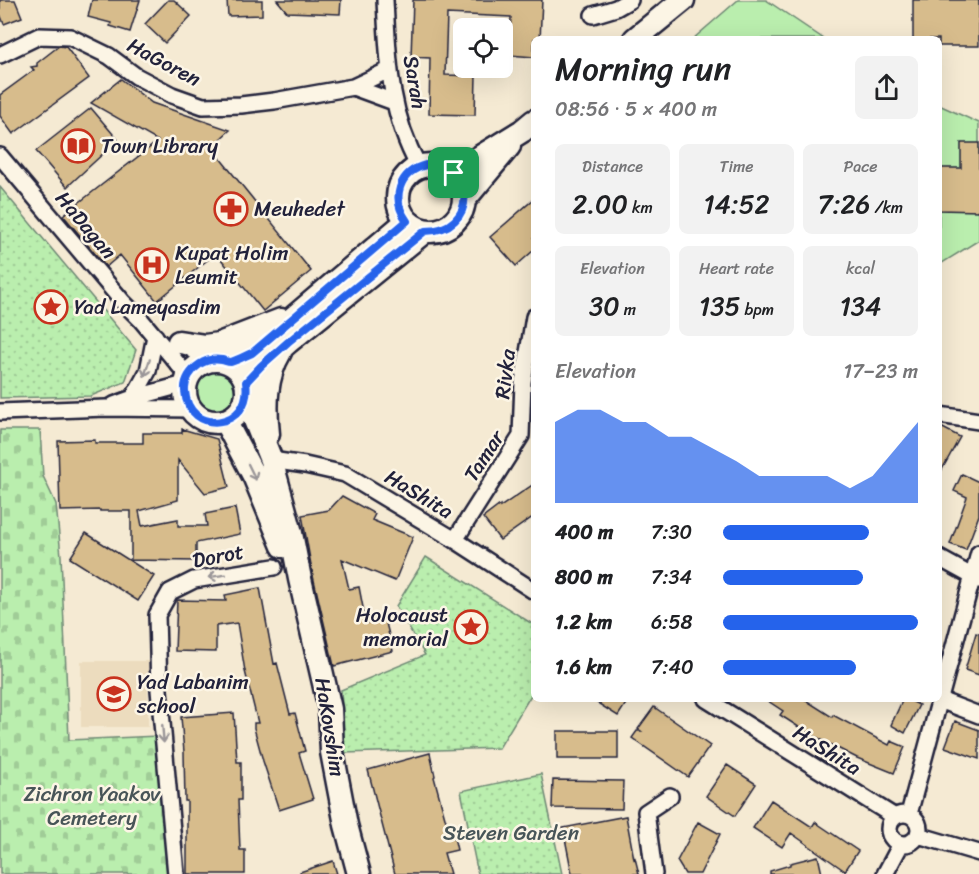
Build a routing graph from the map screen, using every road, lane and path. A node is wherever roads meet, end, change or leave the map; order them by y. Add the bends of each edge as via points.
1 (385, 0) edge
2 (630, 0) edge
3 (683, 0) edge
4 (593, 15) dead end
5 (639, 36) edge
6 (0, 55) edge
7 (389, 70) junction
8 (352, 87) junction
9 (394, 102) junction
10 (528, 126) edge
11 (0, 156) edge
12 (419, 167) junction
13 (454, 173) junction
14 (464, 200) junction
15 (416, 226) junction
16 (302, 311) junction
17 (141, 320) junction
18 (531, 335) edge
19 (155, 336) junction
20 (179, 342) junction
21 (288, 342) junction
22 (220, 361) junction
23 (187, 380) junction
24 (246, 390) junction
25 (133, 398) junction
26 (105, 408) junction
27 (191, 409) junction
28 (0, 412) edge
29 (942, 415) edge
30 (225, 421) junction
31 (979, 421) edge
32 (527, 435) edge
33 (271, 460) junction
34 (305, 465) junction
35 (278, 487) junction
36 (455, 540) junction
37 (979, 553) edge
38 (942, 560) edge
39 (274, 567) dead end
40 (300, 579) junction
41 (976, 579) edge
42 (531, 589) edge
43 (942, 687) edge
44 (942, 701) edge
45 (711, 702) edge
46 (937, 702) edge
47 (979, 715) edge
48 (670, 796) dead end
49 (902, 816) junction
50 (918, 835) junction
51 (902, 844) junction
52 (979, 854) edge
53 (176, 874) edge
54 (359, 874) edge
55 (654, 874) edge
56 (885, 874) edge

1 - 7 street, Sarah
2 - 4 street
3 - 5 street
6 - 8 street, HaGoren via 39,36 70,37 172,95 202,106 274,101
7 - 8 street, HaGoren
7 - 9 street, Sarah
8 - 9 street, HaGoren
9 - 12 street, Sarah via 408,148
10 - 13 street
10 - 14 street
11 - 17 street, HaDagan
12 - 13 street via 436,165
12 - 15 street via 408,174 398,192 401,213
13 - 14 street via 464,191
14 - 15 street via 461,213 446,228 436,231
15 - 16 street
15 - 21 street
16 - 20 street via 219,344
16 - 22 street via 252,353
17 - 19 street, HaDagan
17 - 20 street, HaDagan
18 - 32 street, Rivka via 523,382
19 - 23 street, HaDagan
19 -> 25 street via 148,371
20 - 22 street, HaDagan
21 - 24 street via 261,366
21 - 33 street via 270,375 266,400
22 - 23 street via 201,363
22 - 24 street via 237,368
23 - 25 street
23 - 27 street via 186,400
24 - 30 street via 239,412
24 - 33 street, HaKovshim
25 - 26 street
26 - 27 street
26 - 28 street
27 - 30 street via 206,420
29 - 31 street
30 -> 40 street, HaKovshim
32 - 36 street, Tamar
33 - 34 street, HaShita
33 - 35 street, HaKovshim
34 - 35 street
34 - 36 street, HaShita via 345,474
35 - 40 street, HaKovshim
36 - 42 street, HaShita
37 - 41 street
38 - 41 street
39 -> 53 street, Dorot via 194,580 170,592 158,615 159,690
40 - 54 street, HaKovshim via 330,710 332,752
41 - 43 street
44 - 47 street
45 - 49 street, HaShita
46 - 49 street
48 - 55 street via 646,812
49 - 50 street via 916,820
49 - 51 street via 889,825 890,835
50 - 51 street
50 - 52 street
51 - 56 street

